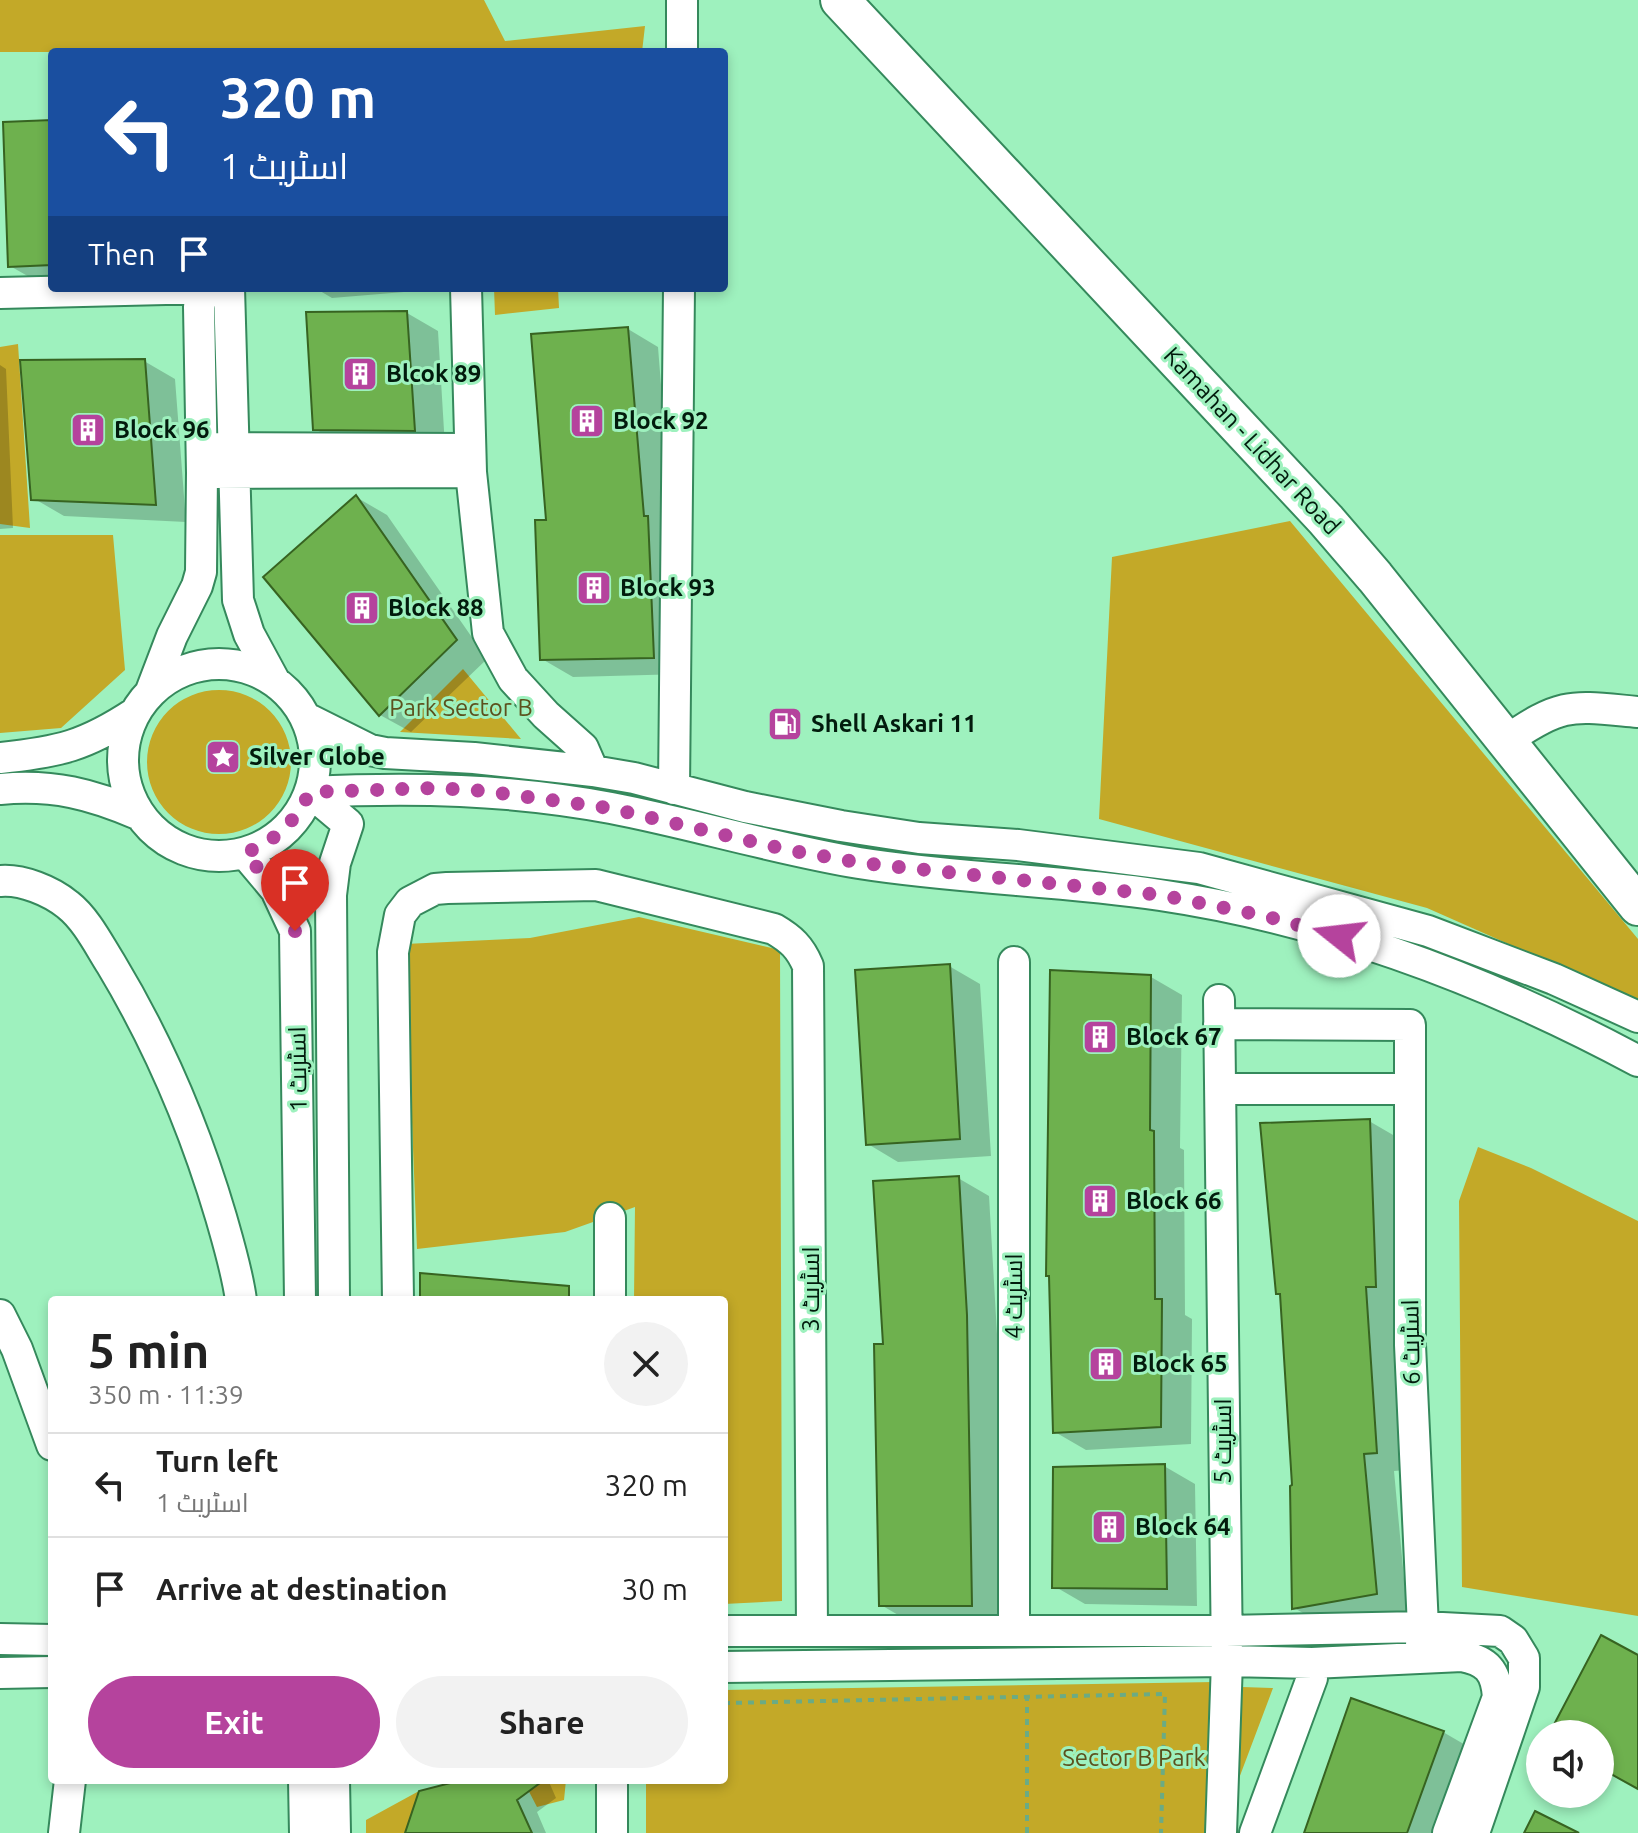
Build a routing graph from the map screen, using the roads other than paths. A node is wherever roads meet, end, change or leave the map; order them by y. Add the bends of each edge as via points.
1 (682, 0) edge
2 (840, 0) edge
3 (682, 48) edge
4 (466, 292) edge
5 (679, 292) edge
6 (0, 293) edge
7 (212, 293) edge
8 (0, 311) edge
9 (202, 460) junction
10 (232, 461) junction
11 (471, 461) junction
12 (275, 682) junction
13 (143, 702) junction
14 (1638, 712) edge
15 (306, 718) junction
16 (1506, 741) junction
17 (0, 758) edge
18 (593, 771) junction
19 (0, 789) edge
20 (674, 789) junction
21 (310, 792) junction
22 (140, 815) junction
23 (245, 853) junction
24 (1095, 857) junction
25 (0, 881) edge
26 (1093, 887) junction
27 (1638, 906) edge
28 (1014, 962) dead end
29 (1219, 1012) joint
30 (1638, 1017) edge
31 (1638, 1061) edge
32 (1220, 1089) junction
33 (1410, 1089) junction
34 (610, 1218) dead end
35 (241, 1296) edge
36 (300, 1296) edge
37 (334, 1296) edge
38 (398, 1296) edge
39 (610, 1296) edge
40 (0, 1315) edge
41 (48, 1434) edge
42 (1423, 1627) junction
43 (812, 1630) junction
44 (1014, 1630) junction
45 (728, 1631) edge
46 (1226, 1631) junction
47 (0, 1639) edge
48 (48, 1640) edge
49 (1520, 1649) junction
50 (1420, 1659) junction
51 (1227, 1661) junction
52 (1312, 1663) junction
53 (728, 1667) edge
54 (1490, 1667) junction
55 (48, 1672) edge
56 (0, 1673) edge
57 (70, 1784) edge
58 (304, 1784) edge
59 (334, 1784) edge
60 (612, 1784) edge
61 (64, 1833) edge
62 (305, 1833) edge
63 (335, 1833) edge
64 (612, 1833) edge
65 (1221, 1833) edge
66 (1255, 1833) edge
67 (1448, 1833) edge
68 (1474, 1833) edge

1 - 3 street
2 - 16 main road, Kamahan - Lidhar Road via 1326,520
4 - 11 street
5 - 20 street
6 - 7 street
7 - 8 street
7 - 9 street
7 - 10 street
9 - 10 street
9 - 13 street via 201,572
10 - 11 street
10 - 12 street via 238,600
11 - 18 street via 488,633 513,679 583,748
12 - 13 street via 234,664 211,664 179,673
12 - 15 street
13 - 17 street via 83,743
13 - 22 street via 125,738 123,764
14 - 16 street via 1572,706 1546,714
15 - 18 street via 385,753
15 - 21 street via 315,755
16 - 27 main road, Kamahan - Lidhar Road
18 - 20 street
19 - 22 street via 62,789 98,796
20 - 24 street via 841,826
21 - 23 street via 285,830
21 - 26 street via 484,791 609,808 862,863
21 - 37 street, اسٹریٹ 1 via 348,824 332,884
22 - 23 street via 156,833 187,850 222,856
23 - 36 street, اسٹریٹ 1 via 276,890 295,931
24 - 26 street
24 - 30 street via 1199,868 1428,931
25 - 35 street via 43,890 70,906 130,996 209,1177
26 - 31 street via 1221,906 1390,951 1484,986
28 - 44 street, اسٹریٹ 4
29 - 32 street, اسٹریٹ 5
29 - 33 street, اسٹریٹ 6 via 1410,1025
32 - 33 street
32 - 46 street, اسٹریٹ 5
33 - 42 street, اسٹریٹ 6 via 1410,1345
34 - 39 street
38 - 43 street, اسٹریٹ 3 via 393,952 400,915 410,902 435,889 596,885 774,929 801,950 808,966
40 - 41 street
42 - 46 street
42 - 49 street via 1500,1631
42 - 50 street, اسٹریٹ 6
43 - 44 street
43 - 45 street
44 - 46 street
46 - 51 street, اسٹریٹ 5
47 - 48 street
49 - 54 street
49 - 68 street via 1526,1667 1524,1687
50 - 52 street
50 - 54 street via 1462,1656
51 - 52 street
51 - 53 street
51 - 65 street, اسٹریٹ 5
52 - 66 street via 1312,1678
54 - 67 street via 1498,1697
55 - 56 street
57 - 61 street
58 - 62 street
59 - 63 street
60 - 64 street

